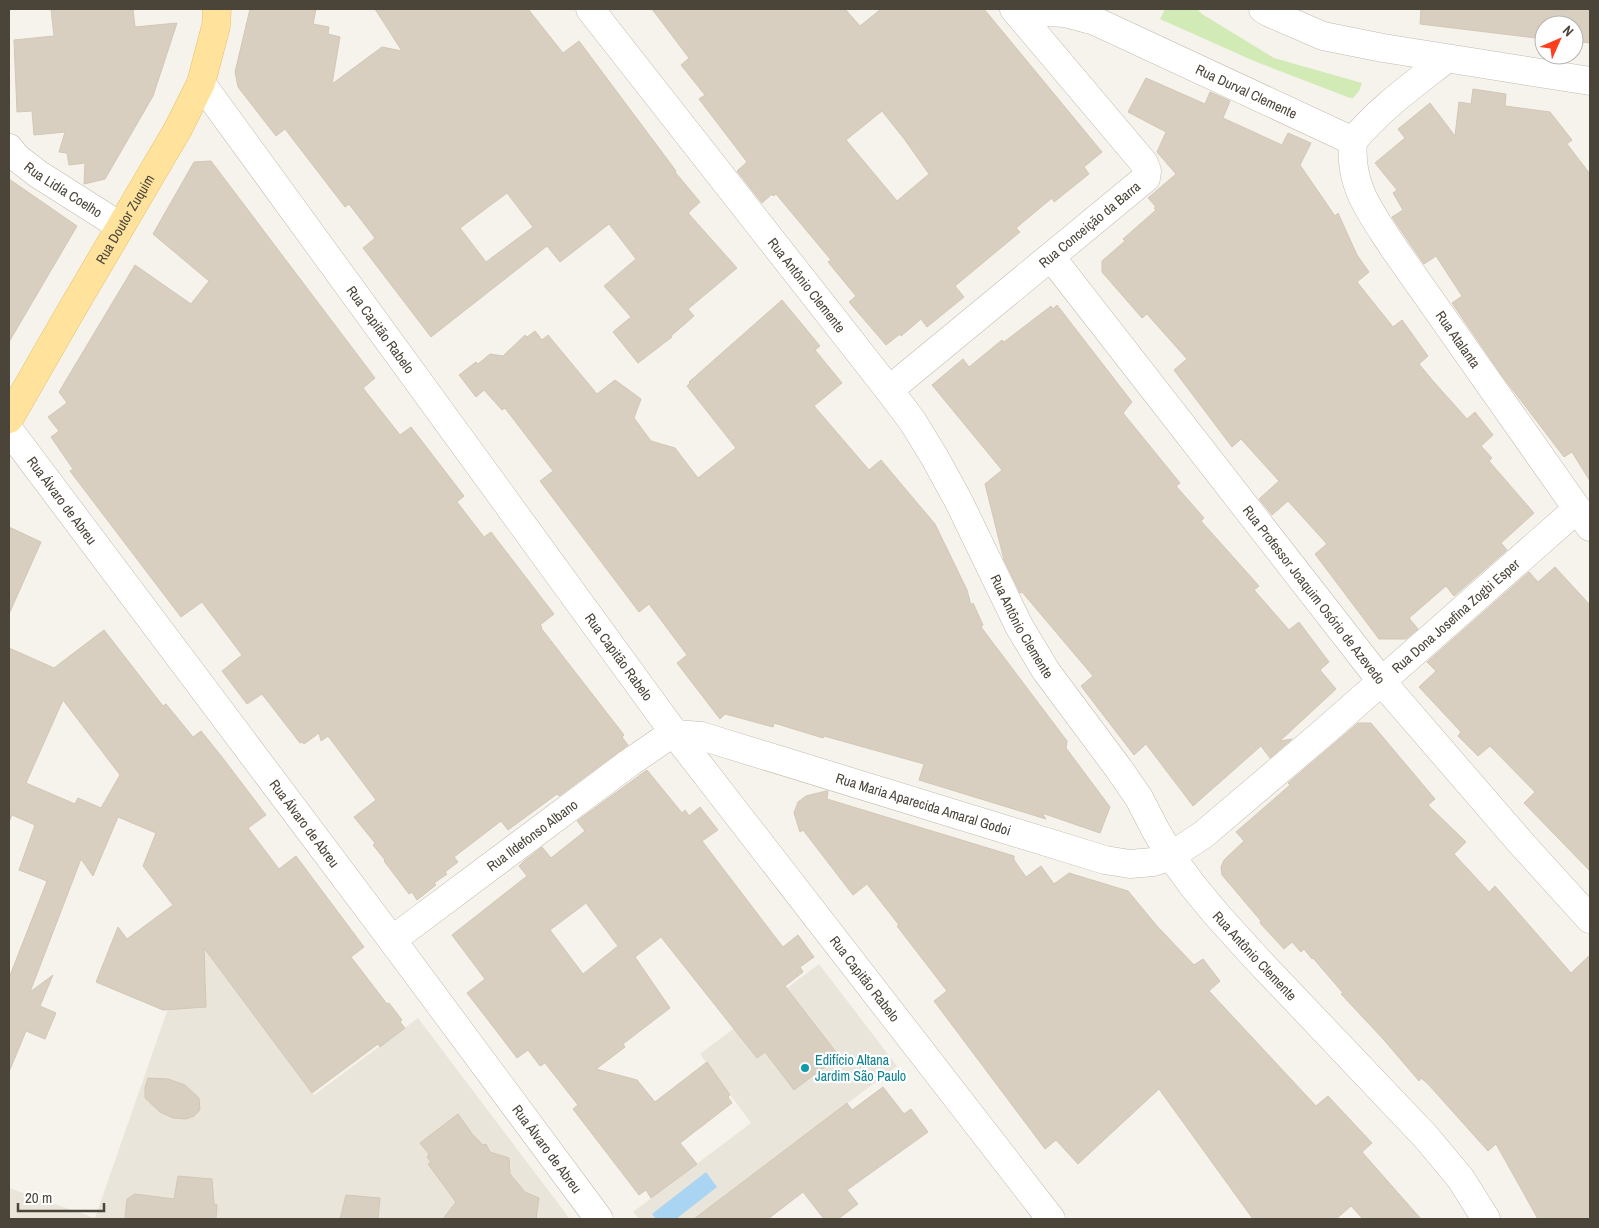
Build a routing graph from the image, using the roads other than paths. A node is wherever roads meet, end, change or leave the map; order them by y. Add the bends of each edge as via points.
1 (217, 9) edge
2 (590, 9) edge
3 (1263, 9) edge
4 (1018, 14) edge
5 (1446, 59) junction
6 (201, 83) junction
7 (1586, 86) edge
8 (1353, 141) junction
9 (9, 148) edge
10 (120, 226) junction
11 (1051, 257) junction
12 (889, 390) junction
13 (9, 419) edge
14 (9, 430) edge
15 (1584, 518) edge
16 (1382, 682) junction
17 (675, 734) junction
18 (1171, 856) junction
19 (1590, 919) edge
20 (392, 940) junction
21 (600, 1219) edge
22 (1051, 1219) edge
23 (1486, 1219) edge

1 - 6 main road, Rua Doutor Zuquim via 216,26
2 - 12 street, Rua Antônio Clemente
3 - 5 street via 1323,36
4 - 8 street, Rua Durval Clemente via 1065,13 1095,21
4 - 11 street, Rua Conceição da Barra via 1144,163 1147,171 1141,183
5 - 7 street
5 - 8 street via 1394,100
6 - 10 main road, Rua Doutor Zuquim via 178,129
6 - 17 street, Rua Capitão Rabelo
8 - 15 street, Rua Atalanta via 1355,179 1382,230
9 - 10 street, Rua Lidía Coelho via 38,174
10 - 13 main road, Rua Doutor Zuquim
11 - 12 street, Rua Conceição da Barra
11 - 16 street, Rua Professor Joaquim Osório de Azevedo
12 - 18 street, Rua Antônio Clemente via 913,422 958,500 1019,626 1046,671 1119,769
14 - 20 street, Rua Álvaro de Abreu
15 - 16 street, Rua Dona Josefina Zogbi Esper
16 - 18 street, Rua Dona Josefina Zogbi Esper via 1204,834
16 - 19 street, Rua Professor Joaquim Osório de Azevedo
17 - 18 street, Rua Maria Aparecida Amaral Godoi via 701,736 1105,860 1130,864
17 - 20 street, Rua Ildefonso Albano via 629,763
17 - 22 street, Rua Capitão Rabelo
18 - 23 street, Rua Antônio Clemente via 1216,915 1426,1138 1461,1179
20 - 21 street, Rua Álvaro de Abreu

